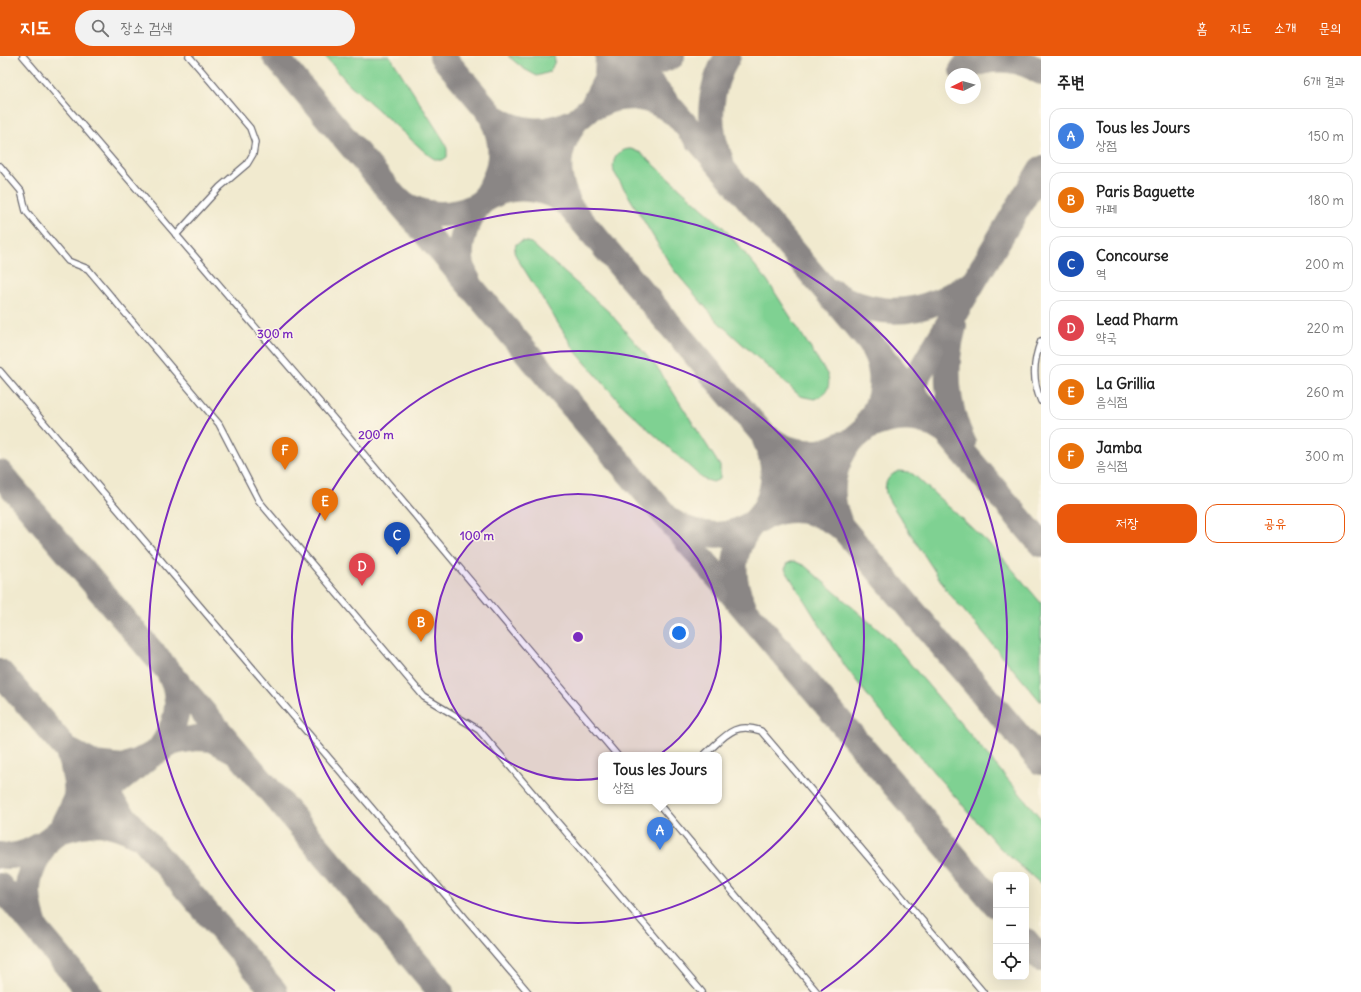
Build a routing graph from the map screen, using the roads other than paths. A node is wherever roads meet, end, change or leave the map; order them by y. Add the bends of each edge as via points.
1 (23, 56) edge
2 (189, 56) edge
3 (0, 166) edge
4 (176, 236) junction
5 (1041, 340) edge
6 (0, 370) edge
7 (1041, 401) edge
8 (614, 752) edge
9 (708, 752) edge
10 (660, 806) edge
11 (528, 992) edge
12 (702, 992) edge
13 (817, 992) edge
14 (983, 992) edge

1 - 4 lane
2 - 4 lane via 250,128 255,142 253,154 247,164 220,187
3 - 12 lane via 21,191 26,211 68,261 88,269 218,424 259,501 424,697 479,730
4 - 8 lane
5 - 7 lane via 1034,366
6 - 11 lane
9 - 14 lane via 736,728 748,726 761,731
10 - 13 lane

